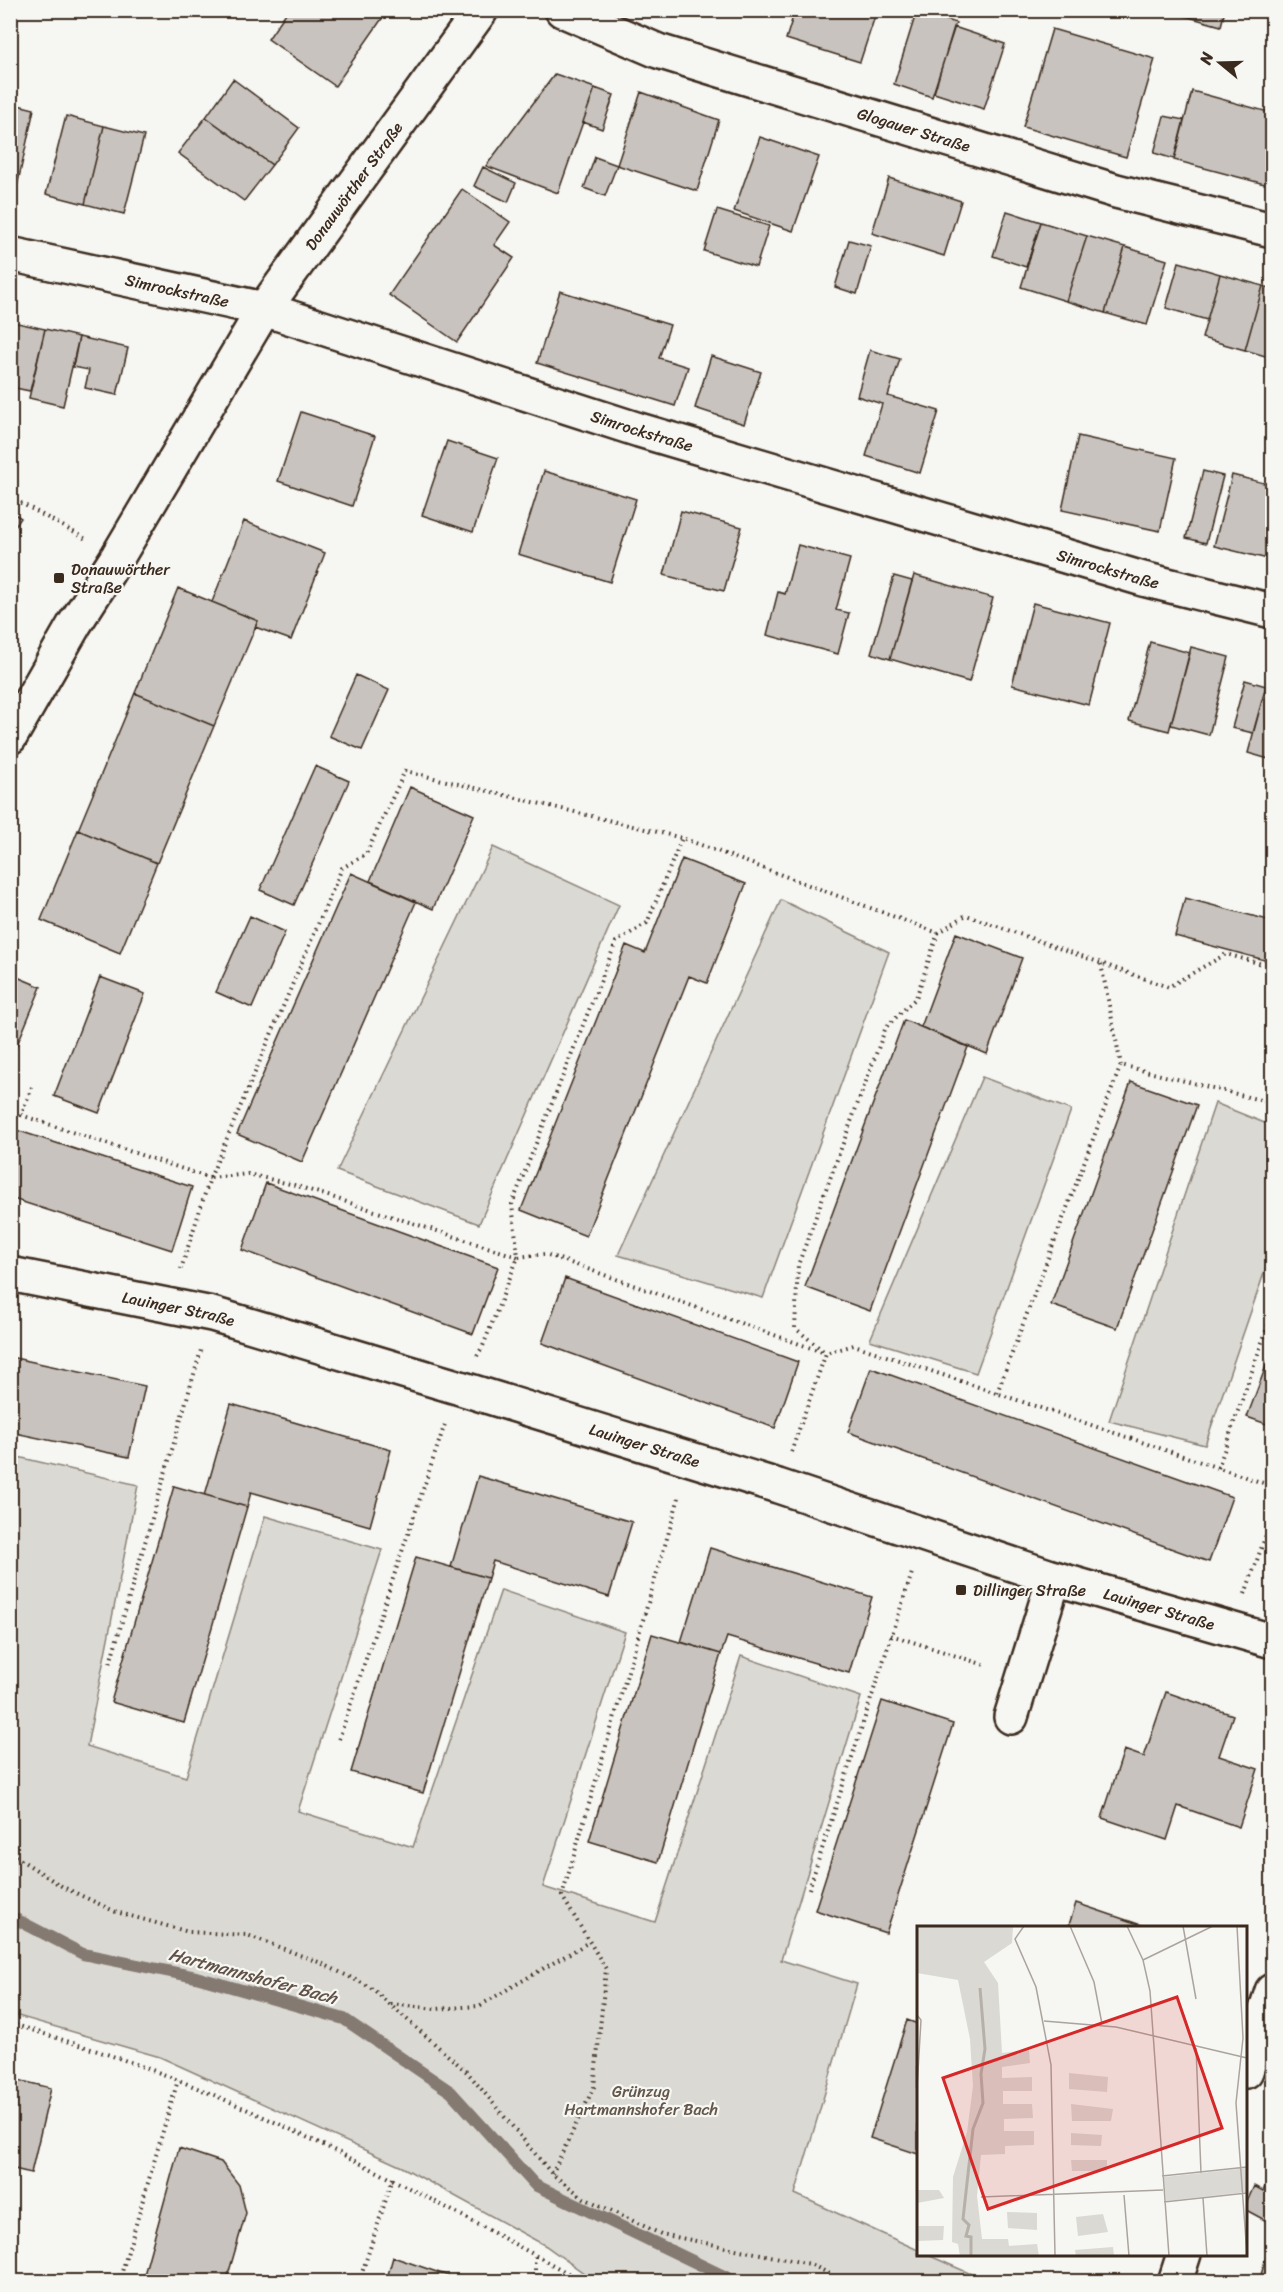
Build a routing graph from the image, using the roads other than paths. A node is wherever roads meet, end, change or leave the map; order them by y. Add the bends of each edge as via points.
1 (481, 10) edge
2 (562, 10) edge
3 (1272, 230) edge
4 (10, 254) edge
5 (264, 309) junction
6 (1272, 611) edge
7 (10, 737) edge
8 (10, 1274) edge
9 (1054, 1578) junction
10 (1272, 1641) edge
11 (1011, 1717) dead end
12 (1272, 1991) edge
13 (1247, 2065) edge
14 (1183, 2256) edge
15 (1175, 2282) edge

1 - 5 street, Donauwörther Straße
2 - 3 street, Glogauer Straße via 658,51 1116,191
4 - 5 street, Simrockstraße
5 - 6 street, Simrockstraße via 650,433 1143,579
5 - 7 street, Donauwörther Straße
8 - 9 street, Lauinger Straße via 212,1314 778,1486
9 - 10 street, Lauinger Straße
9 - 11 street
12 - 13 street
14 - 15 street

